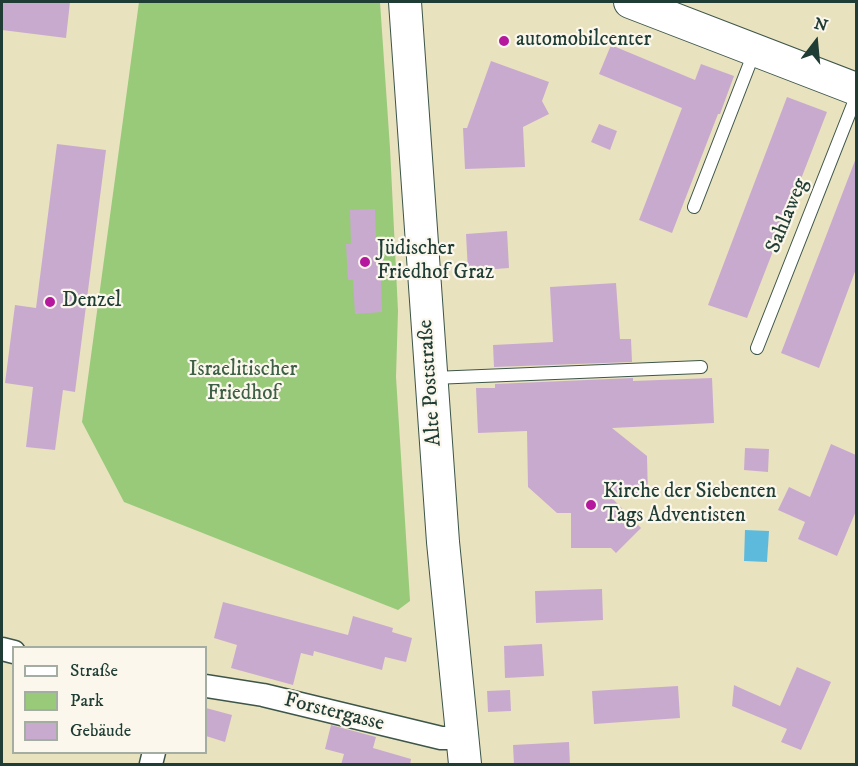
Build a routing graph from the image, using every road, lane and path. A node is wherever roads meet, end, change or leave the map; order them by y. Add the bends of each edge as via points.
1 (405, 2) edge
2 (630, 2) edge
3 (755, 49) junction
4 (856, 88) edge
5 (856, 98) edge
6 (694, 207) dead end
7 (757, 348) dead end
8 (701, 367) dead end
9 (431, 378) junction
10 (207, 686) edge
11 (464, 751) edge

1 - 9 main road, Alte Poststraße
2 - 3 main road
3 - 4 main road
3 - 6 lane
5 - 7 lane, Sahlaweg
8 - 9 lane
9 - 11 main road, Alte Poststraße
10 - 11 street, Forstergasse via 263,695 441,738

